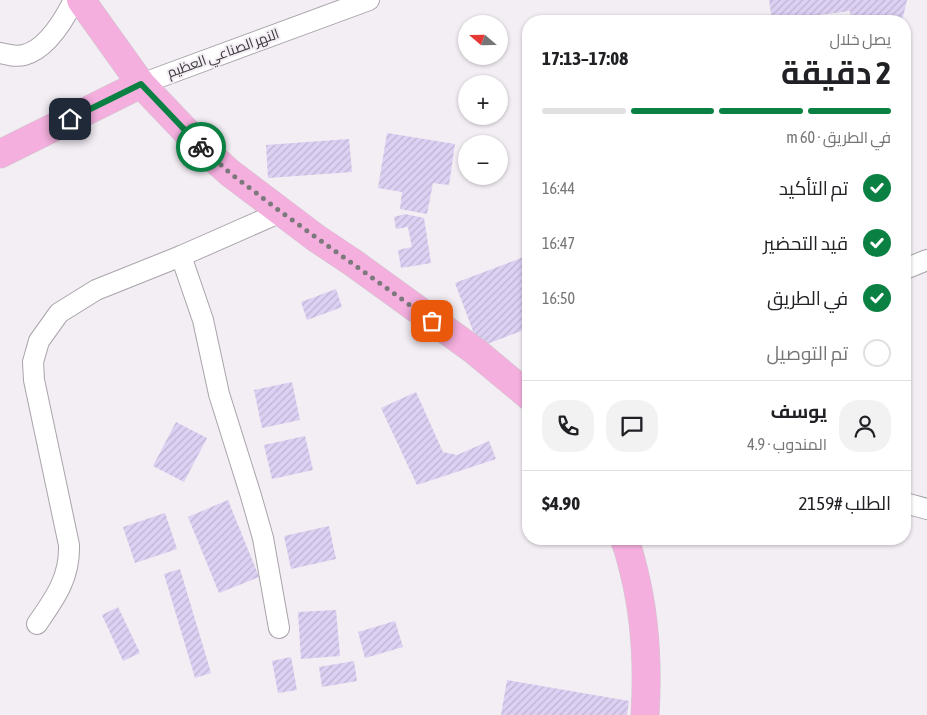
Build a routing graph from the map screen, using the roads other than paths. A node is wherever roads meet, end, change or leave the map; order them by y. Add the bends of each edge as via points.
1 (74, 0) edge
2 (81, 0) edge
3 (369, 0) edge
4 (0, 53) edge
5 (141, 84) junction
6 (0, 154) edge
7 (281, 212) junction
8 (182, 256) junction
9 (927, 260) edge
10 (911, 267) edge
11 (522, 390) edge
12 (911, 505) edge
13 (927, 509) edge
14 (626, 545) edge
15 (38, 624) dead end
16 (279, 628) dead end
17 (645, 715) edge

1 - 4 street via 45,43 25,55
2 - 5 main road
3 - 5 street, النهر الصناعي العظيم
5 - 6 main road, النهر الصناعي العظيم
5 - 7 main road via 201,147
7 - 8 street
7 - 11 main road via 475,351
8 - 15 street via 96,290 59,313 39,341 33,362 34,380 70,560 61,588
8 - 16 street via 203,320 220,394 263,538
9 - 10 street
12 - 13 street
14 - 17 main road via 643,617 648,676

